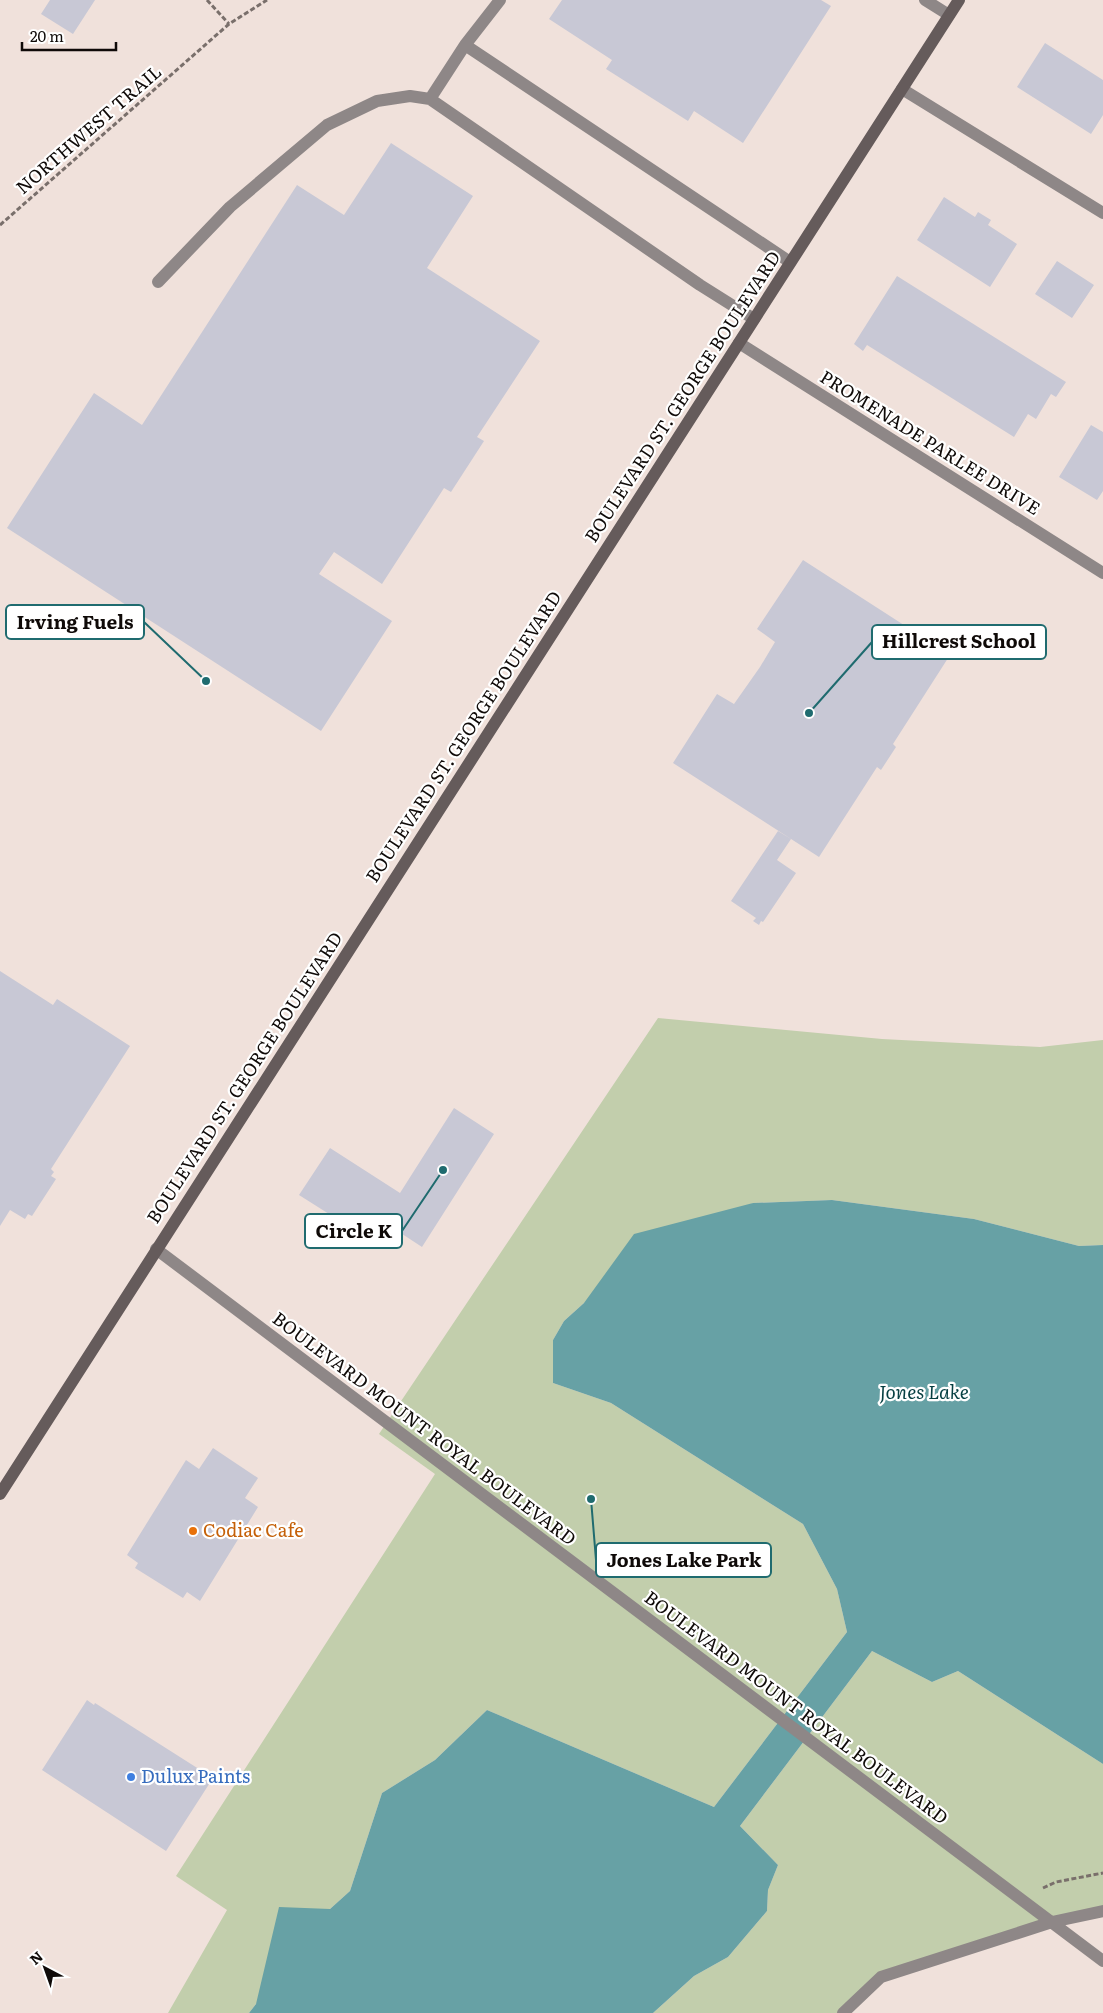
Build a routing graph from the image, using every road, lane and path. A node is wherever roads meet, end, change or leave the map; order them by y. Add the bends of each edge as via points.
1 (207, 0) edge
2 (267, 0) edge
3 (500, 0) edge
4 (925, 0) edge
5 (959, 0) edge
6 (949, 15) junction
7 (229, 24) junction
8 (465, 45) junction
9 (902, 88) junction
10 (430, 99) junction
11 (1103, 213) edge
12 (0, 225) edge
13 (790, 262) junction
14 (158, 282) dead end
15 (754, 320) junction
16 (739, 343) junction
17 (1103, 573) edge
18 (156, 1249) junction
19 (0, 1494) edge
20 (1103, 1873) edge
21 (1043, 1888) dead end
22 (1103, 1910) edge
23 (1052, 1922) junction
24 (1103, 1961) edge
25 (843, 2013) edge

1 - 7 path
2 - 7 path, NORTHWEST TRAIL
3 - 8 street
4 - 6 street
5 - 6 main road, BOULEVARD ST. GEORGE BOULEVARD
6 - 9 main road, BOULEVARD ST. GEORGE BOULEVARD
7 - 12 path, NORTHWEST TRAIL
8 - 10 street
8 - 13 street
9 - 11 street
9 - 13 main road, BOULEVARD ST. GEORGE BOULEVARD
10 - 14 street via 410,96 378,101 326,125 230,207
10 - 15 street
13 - 15 main road, BOULEVARD ST. GEORGE BOULEVARD
15 - 16 main road, BOULEVARD ST. GEORGE BOULEVARD
16 - 17 street, PROMENADE PARLEE DRIVE
16 - 18 main road, BOULEVARD ST. GEORGE BOULEVARD
18 - 19 main road, BOULEVARD ST. GEORGE BOULEVARD
18 - 23 street, BOULEVARD MOUNT ROYAL BOULEVARD
20 - 21 path via 1056,1882
22 - 23 street
23 - 24 street, BOULEVARD MOUNT ROYAL BOULEVARD
23 - 25 street via 880,1977

